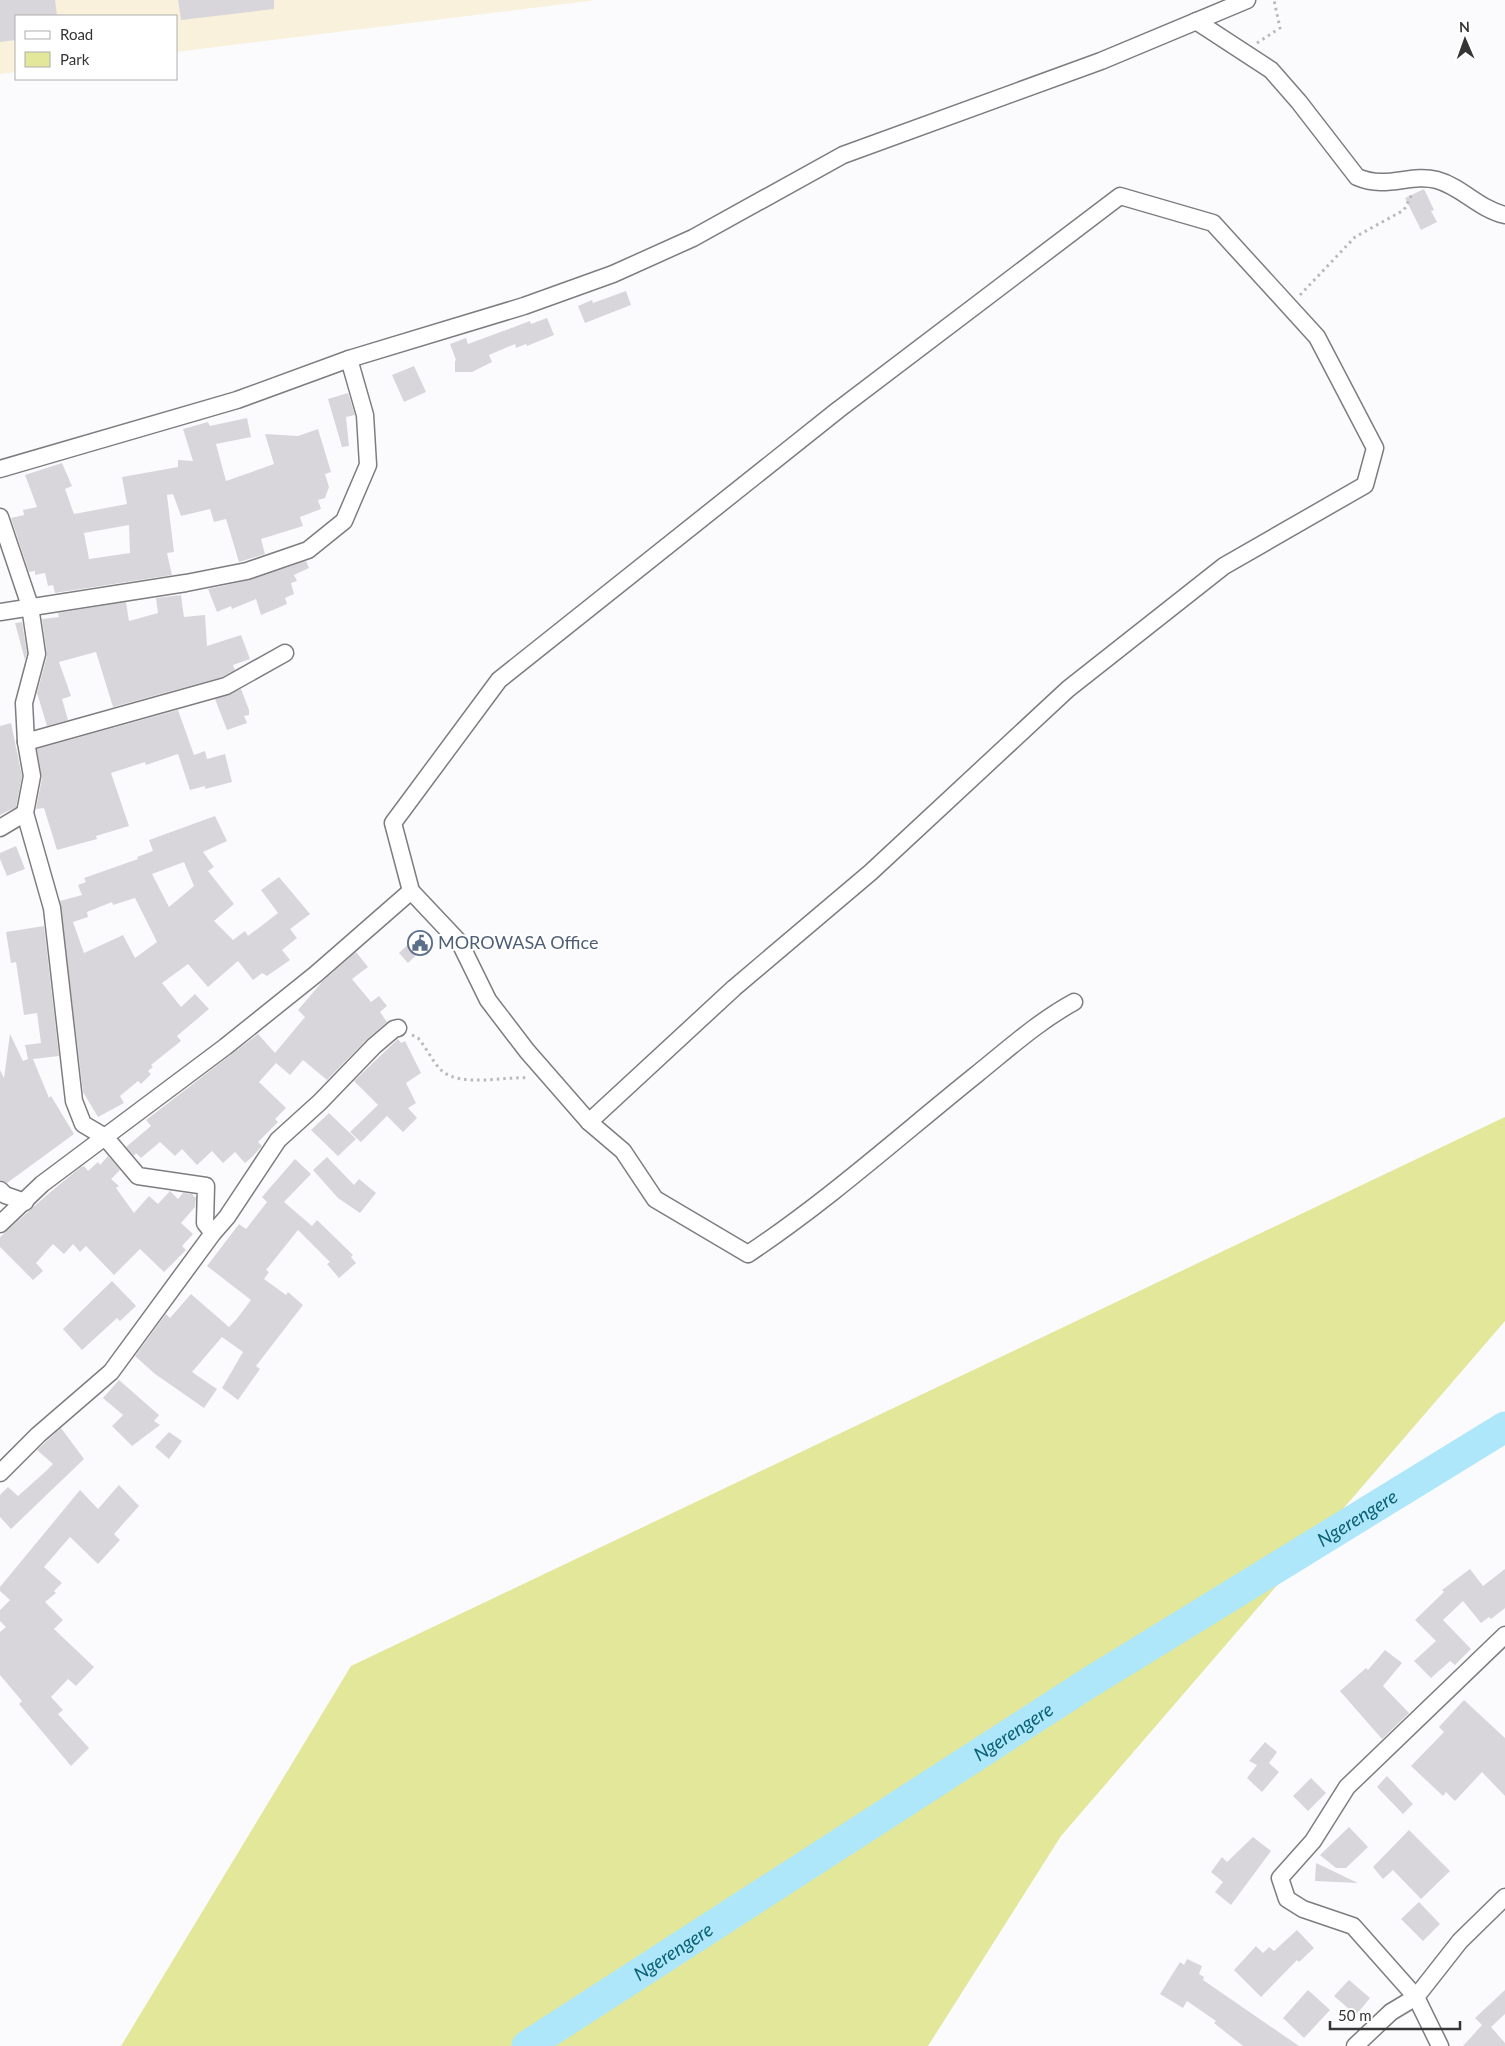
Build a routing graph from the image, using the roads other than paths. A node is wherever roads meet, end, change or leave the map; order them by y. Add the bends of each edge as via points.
1 (1247, 0) edge
2 (1196, 21) junction
3 (1505, 215) edge
4 (349, 359) junction
5 (0, 469) edge
6 (0, 517) edge
7 (30, 606) junction
8 (0, 612) edge
9 (285, 653) dead end
10 (26, 742) junction
11 (25, 813) junction
12 (0, 828) edge
13 (411, 891) junction
14 (1074, 1002) dead end
15 (398, 1028) road end
16 (590, 1122) junction
17 (105, 1137) junction
18 (0, 1190) edge
19 (25, 1202) junction
20 (0, 1224) edge
21 (213, 1233) junction
22 (0, 1473) edge
23 (1505, 1635) edge
24 (1505, 1897) edge
25 (1416, 1997) junction
26 (1354, 2046) edge
27 (1440, 2046) edge

1 - 2 street
2 - 3 street via 1271,70 1357,177 1369,182 1395,183 1420,178 1436,180 1454,186 1491,211
2 - 4 street via 1101,61 843,155 693,238 613,274 524,306
4 - 5 street via 237,400
4 - 7 street via 365,415 368,465 344,521 308,550 247,571
6 - 7 street
7 - 8 street
7 - 10 street via 37,654 24,703
9 - 10 street via 226,686
10 - 11 street via 32,776
11 - 12 street
11 - 17 street via 52,908 74,1101 83,1124
13 - 16 street via 460,943 488,1000
13 - 16 street via 393,823 499,680 838,410 1120,196 1213,223 1317,337 1375,448 1365,485 1224,566 1068,689 871,872 734,988
13 - 17 street via 316,974
14 - 16 street via 1019,1041 794,1223 748,1254 655,1199 623,1151
15 - 21 street via 374,1046 278,1140
17 - 19 street via 42,1184
17 - 21 street via 138,1176 206,1186 205,1223
18 - 19 street
19 - 20 street
21 - 22 street via 111,1372 38,1435
23 - 25 street via 1348,1788 1313,1841 1280,1878 1287,1900 1303,1909 1353,1926
24 - 25 street via 1460,1941
25 - 26 street via 1391,2012
25 - 27 street

